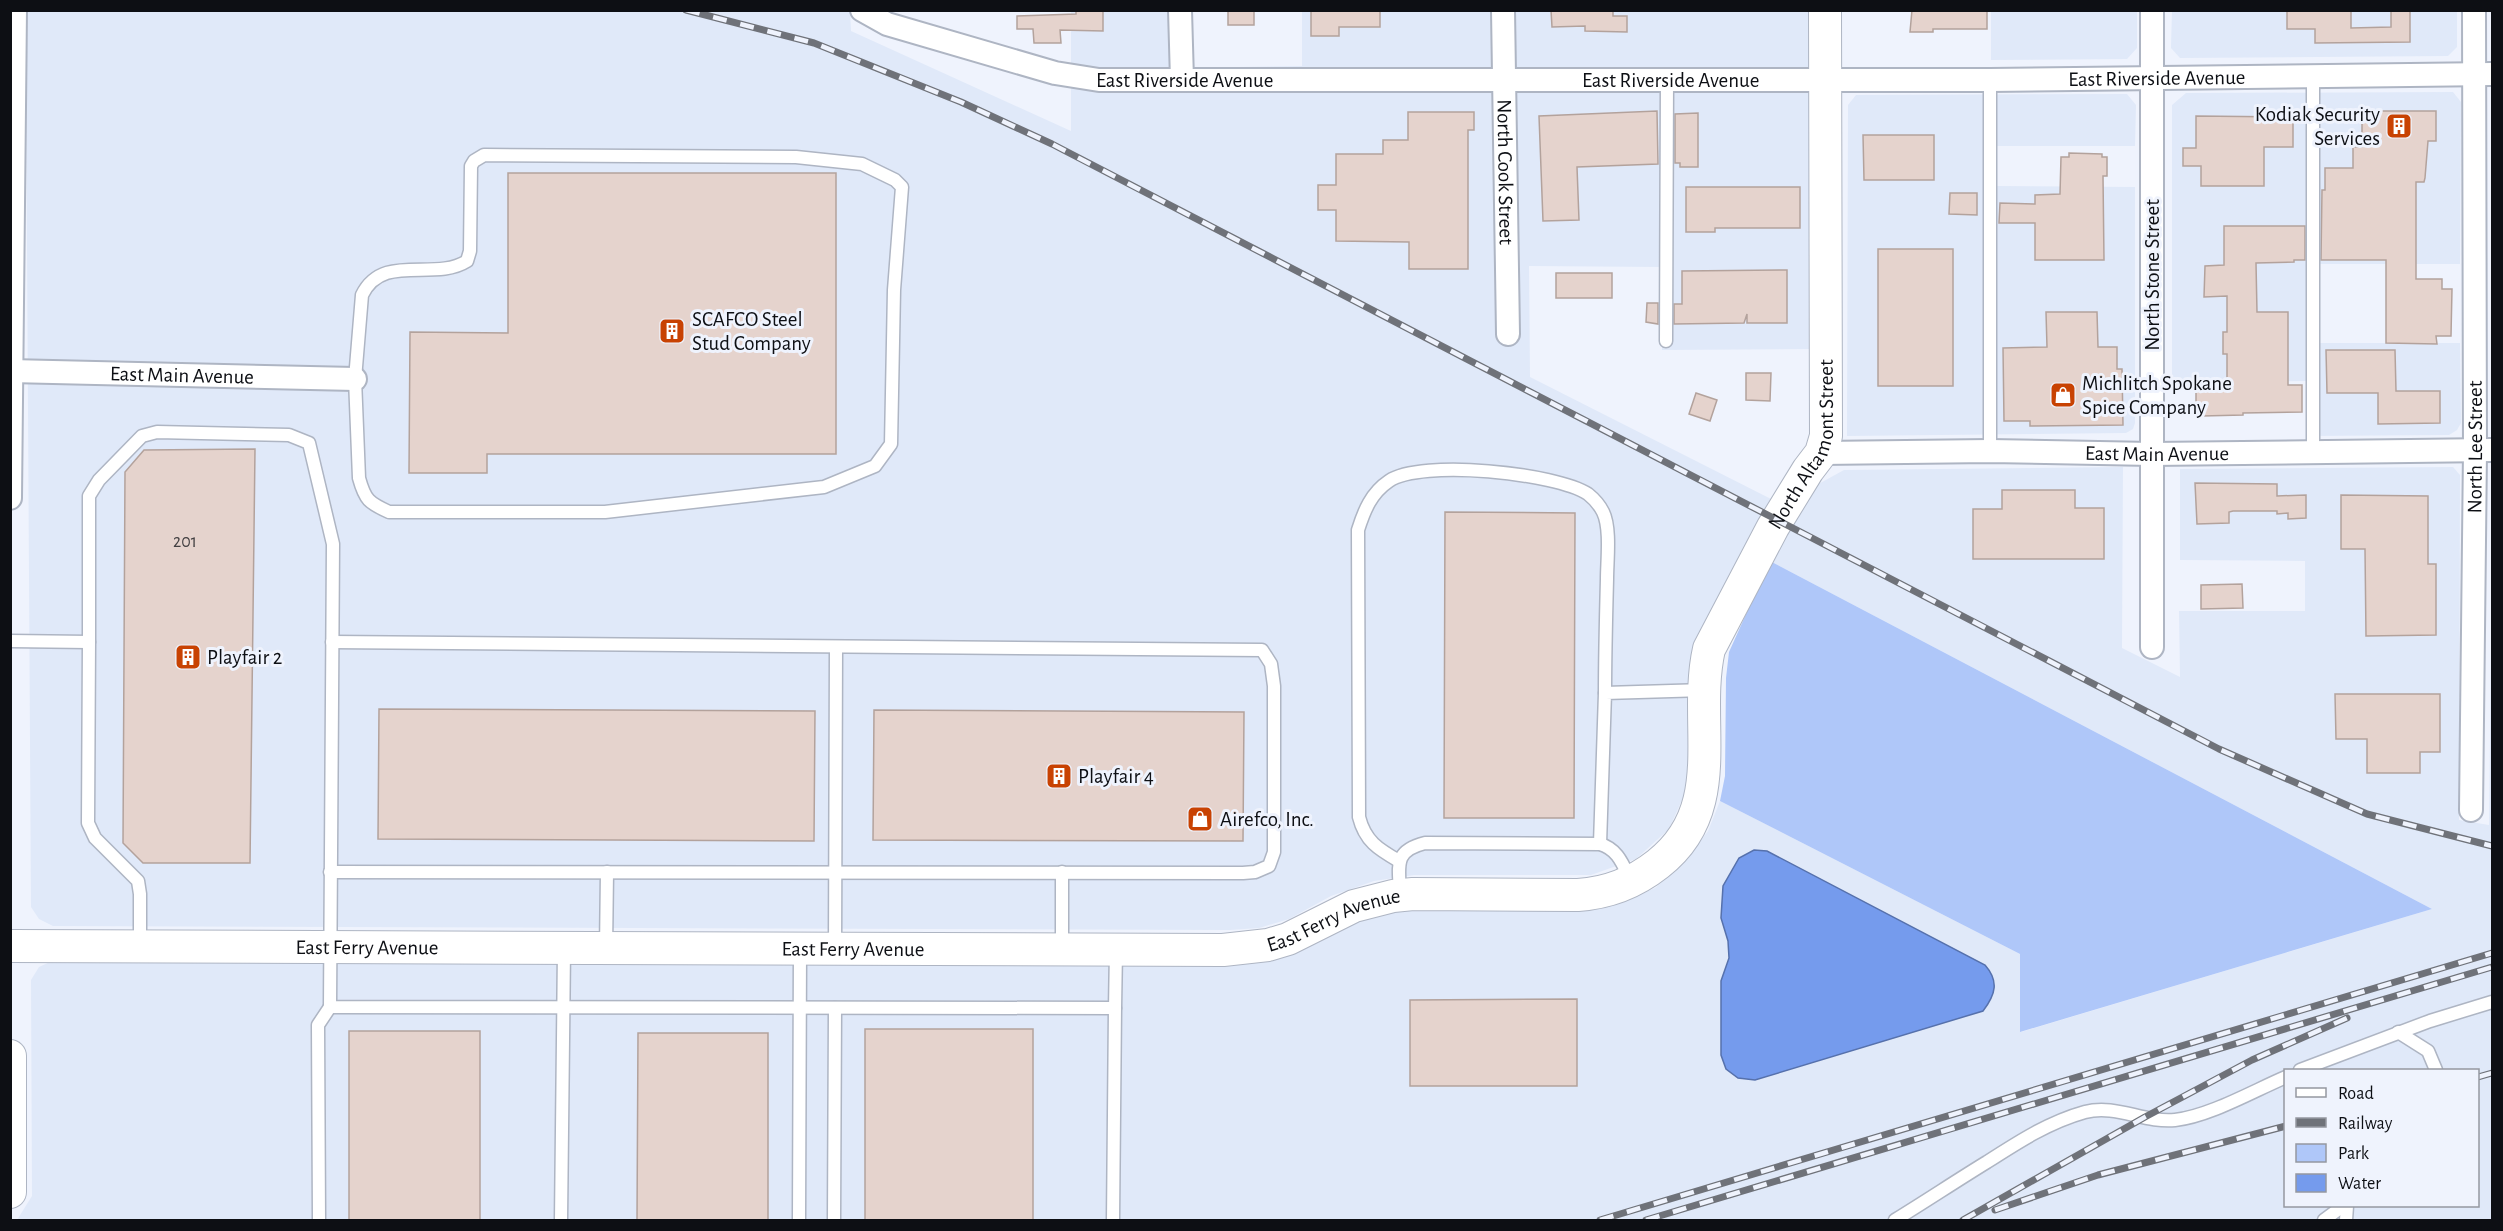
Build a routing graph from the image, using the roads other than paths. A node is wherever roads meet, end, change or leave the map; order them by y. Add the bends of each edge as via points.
1 (15, 10) edge
2 (1180, 10) edge
3 (1503, 10) edge
4 (1825, 10) edge
5 (2152, 10) edge
6 (2474, 10) edge
7 (862, 11) edge
8 (2484, 74) edge
9 (2313, 77) junction
10 (1503, 79) junction
11 (1667, 79) junction
12 (1826, 79) junction
13 (2152, 79) junction
14 (1182, 80) junction
15 (1990, 80) junction
16 (1509, 334) dead end
17 (1666, 341) dead end
18 (11, 371) edge
19 (355, 379) junction
20 (2484, 450) edge
21 (1990, 452) junction
22 (2313, 452) junction
23 (1821, 453) junction
24 (2152, 454) junction
25 (11, 455) edge
26 (10, 498) edge
27 (10, 641) edge
28 (88, 642) junction
29 (332, 642) junction
30 (2152, 647) dead end
31 (836, 648) junction
32 (1706, 690) junction
33 (1605, 693) junction
34 (2471, 810) dead end
35 (1600, 844) junction
36 (1673, 850) joint
37 (1399, 861) junction
38 (330, 872) junction
39 (607, 872) junction
40 (835, 872) junction
41 (1062, 872) junction
42 (1631, 882) junction
43 (1400, 896) junction
44 (10, 946) edge
45 (140, 947) junction
46 (329, 948) junction
47 (564, 949) junction
48 (606, 949) junction
49 (800, 950) junction
50 (835, 950) junction
51 (1062, 950) junction
52 (1116, 950) junction
53 (2493, 1002) edge
54 (330, 1007) junction
55 (563, 1007) junction
56 (800, 1008) junction
57 (835, 1008) junction
58 (1115, 1008) junction
59 (2398, 1032) junction
60 (10, 1056) edge
61 (2305, 1069) edge
62 (2435, 1069) edge
63 (2284, 1078) edge
64 (10, 1192) edge
65 (2344, 1207) edge
66 (319, 1221) edge
67 (561, 1221) edge
68 (799, 1221) edge
69 (834, 1221) edge
70 (1113, 1221) edge
71 (1895, 1221) edge
72 (2324, 1221) edge

1 - 18 street
2 - 14 street
3 - 10 street, North Cook Street
4 - 12 street, North Altamont Street
5 - 13 street, North Stone Street
6 - 8 street, North Lee Street
7 - 14 street, East Riverside Avenue via 887,24 1055,73 1099,80
8 - 9 street, East Riverside Avenue
8 - 20 street, North Lee Street
9 - 13 street, East Riverside Avenue
9 - 22 lane
10 - 11 street, East Riverside Avenue
10 - 14 street, East Riverside Avenue
10 - 16 street, North Cook Street
11 - 12 street, East Riverside Avenue
11 - 17 lane
12 - 15 street, East Riverside Avenue
12 - 23 street, North Altamont Street via 1827,396 1826,436
13 - 15 street, East Riverside Avenue
13 - 24 street, North Stone Street
15 - 21 lane
18 - 19 street, East Main Avenue
18 - 25 street
19 - 19 lane via 362,295 368,283 381,274 447,269 467,261 471,166 484,155 795,157 862,164 902,187 894,290 891,444 875,466 824,487 605,512 389,512 370,503 359,478
20 - 22 street, East Main Avenue
20 - 34 street, North Lee Street
21 - 23 street, East Main Avenue
21 - 24 street, East Main Avenue
22 - 24 street, East Main Avenue
23 - 32 street, North Altamont Street via 1773,527 1714,636 1707,659
24 - 30 street, North Stone Street
25 - 26 street
27 - 28 lane
28 - 29 lane via 88,496 142,436 157,432 289,435 309,442 333,544
28 - 45 lane via 88,823 95,838 138,880
29 - 31 lane
29 - 38 lane
31 - 40 lane
31 - 41 lane via 1262,650 1270,664 1274,686 1274,852 1269,866 1243,873
32 - 33 lane
32 - 36 street, North Altamont Street via 1703,786 1692,821
33 - 35 lane
33 - 37 lane via 1608,539 1604,512 1590,495 1540,478 1465,470 1418,471 1390,480 1365,507 1358,530 1359,817 1369,841
35 - 37 lane via 1425,843 1403,852
35 - 42 lane via 1615,852
36 - 42 street, East Ferry Avenue
37 - 43 lane
38 - 39 lane
38 - 46 lane
39 - 40 lane
39 - 48 lane
40 - 41 lane
40 - 50 lane
41 - 51 lane
42 - 43 street, East Ferry Avenue via 1608,891 1578,895
43 - 52 street, East Ferry Avenue via 1354,906 1268,945 1223,950
44 - 45 street, East Ferry Avenue
45 - 46 street, East Ferry Avenue
46 - 47 street, East Ferry Avenue
46 - 54 lane
47 - 48 street, East Ferry Avenue
47 - 55 lane
48 - 49 street, East Ferry Avenue
49 - 50 street, East Ferry Avenue
49 - 56 lane
50 - 51 street, East Ferry Avenue
51 - 52 street, East Ferry Avenue
52 - 58 lane
53 - 59 lane
54 - 55 lane
54 - 66 lane via 318,1024
55 - 56 lane
55 - 67 lane
56 - 57 lane
56 - 68 lane
57 - 58 lane
57 - 69 lane
58 - 70 lane
59 - 61 lane
59 - 62 lane via 2428,1051
60 - 64 street
63 - 71 lane via 2175,1120 2118,1110 2087,1111 2061,1120 2027,1137
65 - 72 lane

